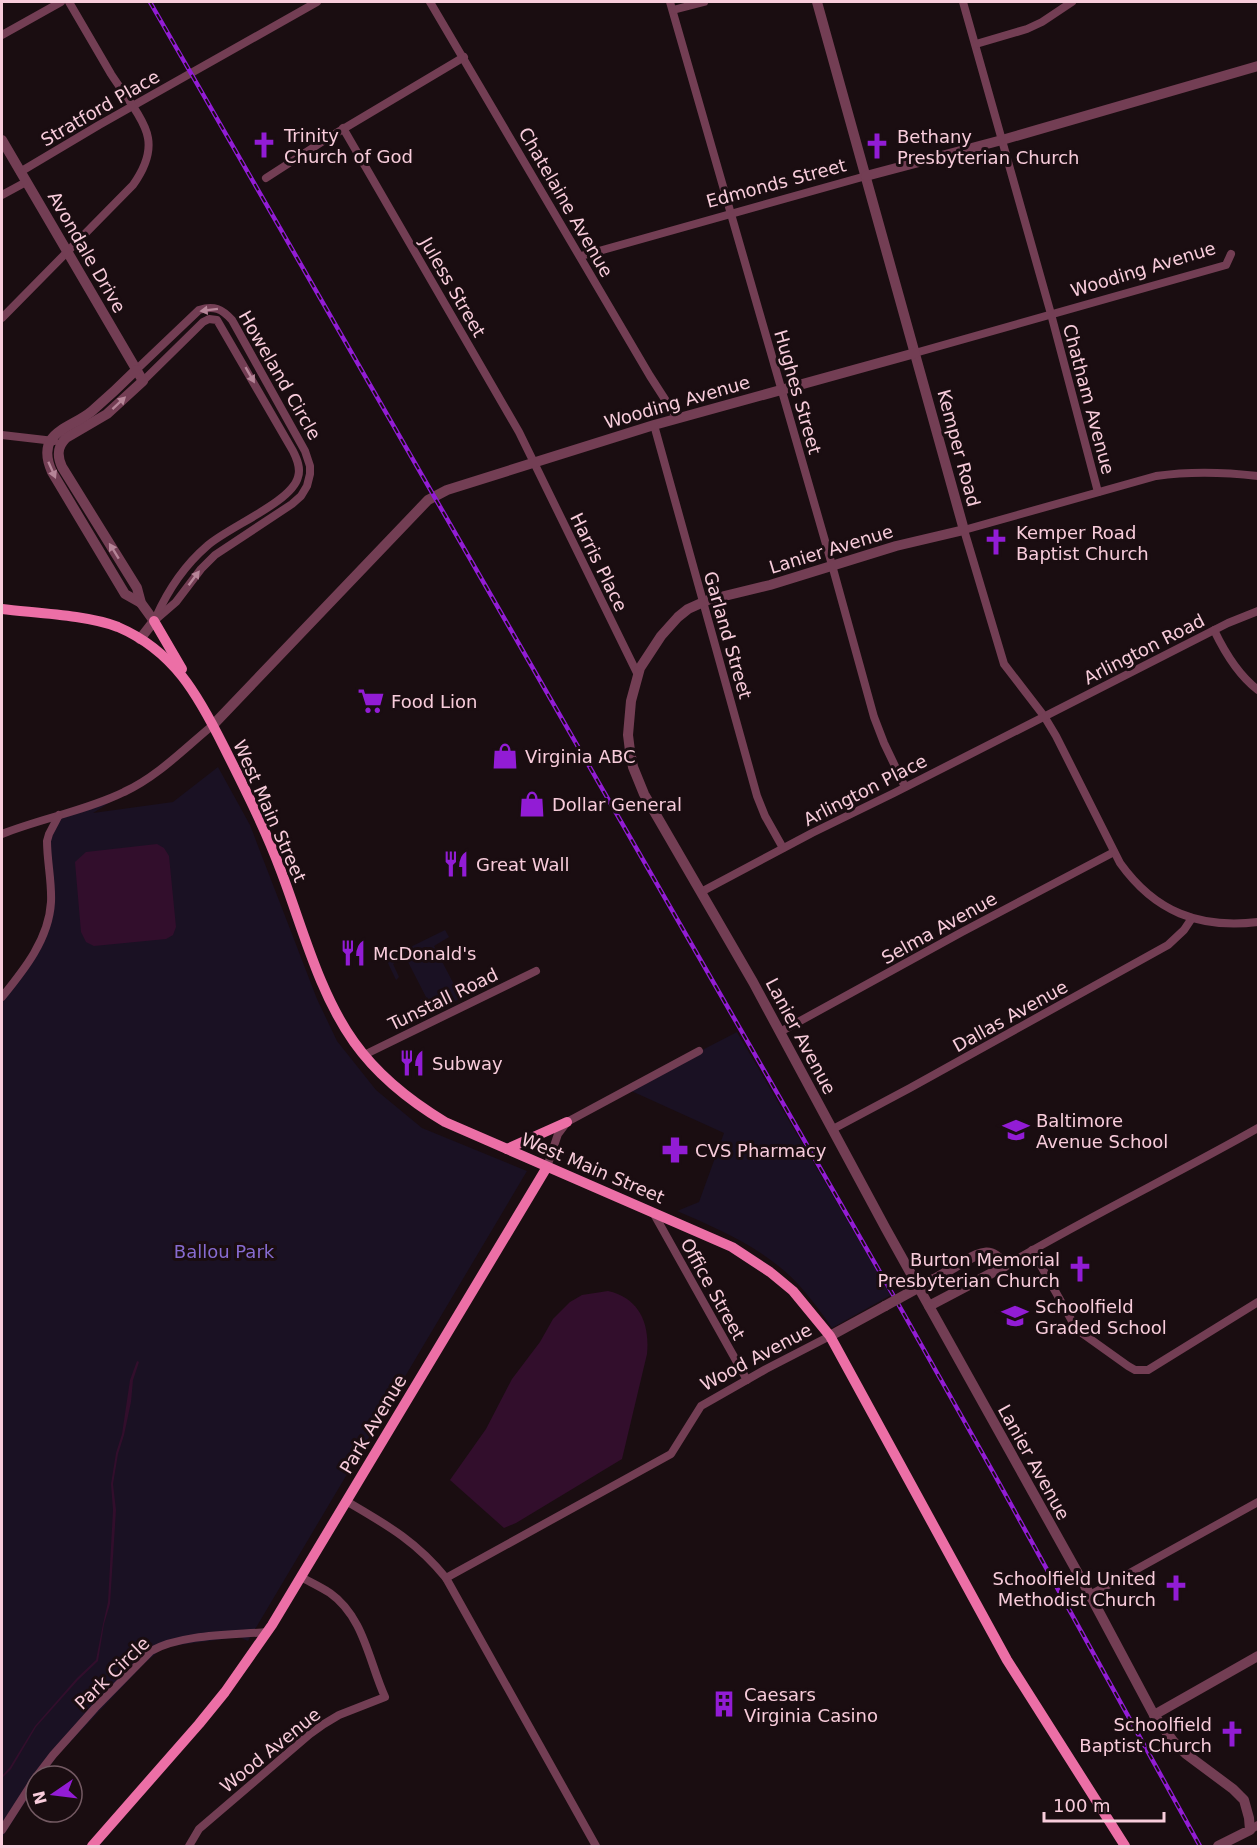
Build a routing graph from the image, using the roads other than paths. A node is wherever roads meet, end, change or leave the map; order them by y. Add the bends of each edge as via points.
1 (61, 2) edge
2 (69, 2) edge
3 (317, 2) edge
4 (430, 2) edge
5 (670, 2) edge
6 (704, 2) edge
7 (816, 2) edge
8 (963, 2) edge
9 (1072, 2) edge
10 (673, 10) junction
11 (2, 35) edge
12 (976, 44) junction
13 (464, 57) junction
14 (1258, 66) edge
15 (132, 107) junction
16 (344, 128) junction
17 (2, 140) edge
18 (1002, 140) junction
19 (866, 176) junction
20 (23, 177) junction
21 (266, 178) dead end
22 (2, 195) edge
23 (731, 213) junction
24 (67, 252) junction
25 (1231, 254) dead end
26 (581, 256) junction
27 (1051, 314) junction
28 (2, 318) edge
29 (181, 326) junction
30 (241, 336) junction
31 (188, 337) junction
32 (230, 342) junction
33 (915, 353) junction
34 (136, 370) junction
35 (143, 381) junction
36 (782, 389) junction
37 (677, 418) junction
38 (654, 425) junction
39 (2, 435) edge
40 (56, 442) junction
41 (302, 445) junction
42 (293, 451) junction
43 (534, 462) junction
44 (1258, 476) edge
45 (1098, 492) junction
46 (281, 498) junction
47 (286, 508) junction
48 (239, 524) junction
49 (99, 527) junction
50 (964, 530) junction
51 (89, 534) junction
52 (246, 534) junction
53 (199, 553) junction
54 (207, 562) junction
55 (832, 565) junction
56 (703, 602) junction
57 (141, 603) junction
58 (2, 609) edge
59 (1258, 611) edge
60 (154, 621) junction
61 (1214, 630) junction
62 (140, 639) junction
63 (638, 675) junction
64 (1258, 690) edge
65 (195, 693) junction
66 (1044, 716) junction
67 (213, 725) junction
68 (905, 787) junction
69 (59, 815) junction
70 (2, 834) edge
71 (783, 849) junction
72 (1114, 852) junction
73 (701, 892) junction
74 (1192, 918) junction
75 (1258, 922) edge
76 (536, 971) dead end
77 (2, 997) edge
78 (780, 1032) junction
79 (699, 1052) dead end
80 (364, 1055) junction
81 (567, 1122) junction
82 (1258, 1128) edge
83 (833, 1129) junction
84 (507, 1149) junction
85 (547, 1167) junction
86 (653, 1212) junction
87 (1032, 1250) junction
88 (1005, 1266) junction
89 (1258, 1302) edge
90 (929, 1306) junction
91 (830, 1336) junction
92 (747, 1380) junction
93 (346, 1501) junction
94 (1258, 1502) edge
95 (301, 1577) junction
96 (446, 1578) junction
97 (1089, 1595) junction
98 (267, 1632) junction
99 (1258, 1656) edge
100 (1154, 1715) junction
101 (46, 1764) edge
102 (24, 1797) edge
103 (1254, 1827) edge
104 (2, 1830) edge
105 (92, 1846) edge
106 (189, 1846) edge
107 (596, 1846) edge
108 (1125, 1846) edge
109 (1218, 1846) edge

1 - 11 street
2 - 15 street
3 - 15 street, Stratford Place
4 - 13 street, Chatelaine Avenue
5 - 10 street, Hughes Street
6 - 10 street
7 - 19 street, Kemper Road
8 - 12 street, Chatham Avenue
9 - 12 street via 1027,29
10 - 23 street, Hughes Street
12 - 18 street, Chatham Avenue
13 - 16 street
13 - 26 street, Chatelaine Avenue
14 - 18 street, Edmonds Street
15 - 20 street, Stratford Place
15 - 24 street via 148,136 145,165 133,185
16 - 21 street
16 - 43 street, Juless Street
17 - 20 street, Avondale Drive
18 - 19 street, Edmonds Street
18 - 27 street, Chatham Avenue
19 - 23 street, Edmonds Street
19 - 33 street, Kemper Road
20 - 22 street, Stratford Place
20 - 24 street, Avondale Drive
23 - 26 street, Edmonds Street
23 - 36 street, Hughes Street
24 - 28 street
24 - 34 street, Avondale Drive
25 - 27 street, Wooding Avenue via 1226,265
26 - 37 street, Chatelaine Avenue
27 - 33 street, Wooding Avenue
27 - 45 street, Chatham Avenue
30 -> 29 street, Howeland Circle via 232,320 218,308 199,310
29 - 31 street
29 - 34 street, Howeland Circle
30 - 32 street
30 - 41 street, Howeland Circle
31 - 32 street, Howeland Circle via 203,322 213,319
31 - 35 street, Howeland Circle
32 -> 42 street, Howeland Circle
33 - 36 street, Wooding Avenue
33 - 50 street, Kemper Road
34 - 35 street, Avondale Drive
34 - 40 street, Howeland Circle via 90,413 63,428
40 -> 35 street, Howeland Circle via 107,414
36 - 37 street, Wooding Avenue
36 - 55 street, Hughes Street
37 - 38 street, Wooding Avenue
38 - 43 street, Wooding Avenue
38 - 56 street, Garland Street
39 - 40 street
40 - 49 street via 59,460
40 -> 51 street via 47,457 48,464
41 - 42 street
41 - 47 street, Howeland Circle via 310,466 309,481
42 - 46 street, Howeland Circle via 298,479
43 - 63 street, Harris Place
43 - 67 street, Wooding Avenue via 447,490 428,500
44 - 45 street, Lanier Avenue via 1182,472
45 - 50 street, Lanier Avenue
46 - 47 street
46 - 48 street, Howeland Circle
47 - 52 street, Howeland Circle
48 - 52 street
48 - 53 street, Howeland Circle
49 - 51 street
57 -> 49 street via 137,588
50 - 55 street, Lanier Avenue
50 - 66 street, Kemper Road via 1000,656
51 - 57 street via 125,594
52 - 54 street, Howeland Circle
53 - 54 street
53 - 60 street, Howeland Circle via 168,591
60 -> 54 street, Howeland Circle via 176,602
55 - 56 street, Lanier Avenue
55 - 68 street, Hughes Street via 874,717
56 - 63 street, Lanier Avenue via 667,627
56 - 71 street, Garland Street via 757,796
57 - 60 street
58 - 62 main road, West Main Street via 98,621
59 - 61 street, Arlington Road
60 - 62 street, Howeland Circle
60 - 65 main road
61 - 64 street via 1233,664
61 - 66 street, Arlington Road
62 - 65 main road, West Main Street via 169,661
63 - 73 street, Lanier Avenue via 629,720 633,767 644,794
65 - 67 main road, West Main Street
66 - 68 street, Arlington Place
66 - 72 street, Kemper Road
67 - 69 street via 140,784 97,804
67 - 80 main road, West Main Street via 267,836 331,1004
68 - 71 street, Arlington Place
69 - 70 street
69 - 77 street via 47,841 49,921 39,945
71 - 73 street, Arlington Place
72 - 74 street, Kemper Road via 1149,897
72 - 78 street, Selma Avenue
73 - 78 street, Lanier Avenue
74 - 75 street, Kemper Road via 1226,924
74 - 83 street, Dallas Avenue via 1168,945
76 - 80 street, Tunstall Road
78 - 83 street, Lanier Avenue
79 - 81 street
80 - 84 main road, West Main Street via 424,1110
81 - 84 main road
81 - 85 street, Park Avenue via 558,1134
82 - 87 street
83 - 90 street, Lanier Avenue
84 - 85 main road, West Main Street
85 - 86 main road, West Main Street
85 - 93 main road, Park Avenue
86 - 91 main road, West Main Street via 722,1242 770,1272 793,1291
86 - 92 street, Office Street
87 - 88 street
87 - 89 street via 1077,1328 1135,1370 1148,1370
88 - 90 street
88 - 91 street, Wood Avenue, bridge via 994,1254 982,1253
90 - 97 street, Lanier Avenue
91 - 92 street, Wood Avenue
91 - 108 main road, West Main Street via 1010,1665
92 - 96 street, Wood Avenue via 701,1406 670,1454
93 - 95 main road, Park Avenue
93 - 96 street via 400,1533
94 - 97 street
95 - 98 main road, Park Avenue
95 - 106 street, Wood Avenue via 328,1592 352,1616 385,1697 339,1715 310,1734 199,1829
96 - 107 street
97 - 100 street, Lanier Avenue
98 - 101 street, Park Circle via 181,1640 159,1646 95,1708
98 - 105 main road, Park Avenue via 199,1724
99 - 100 street
100 - 103 street, Lanier Avenue via 1180,1748 1244,1800
102 - 104 street, Park Circle
103 - 109 street

